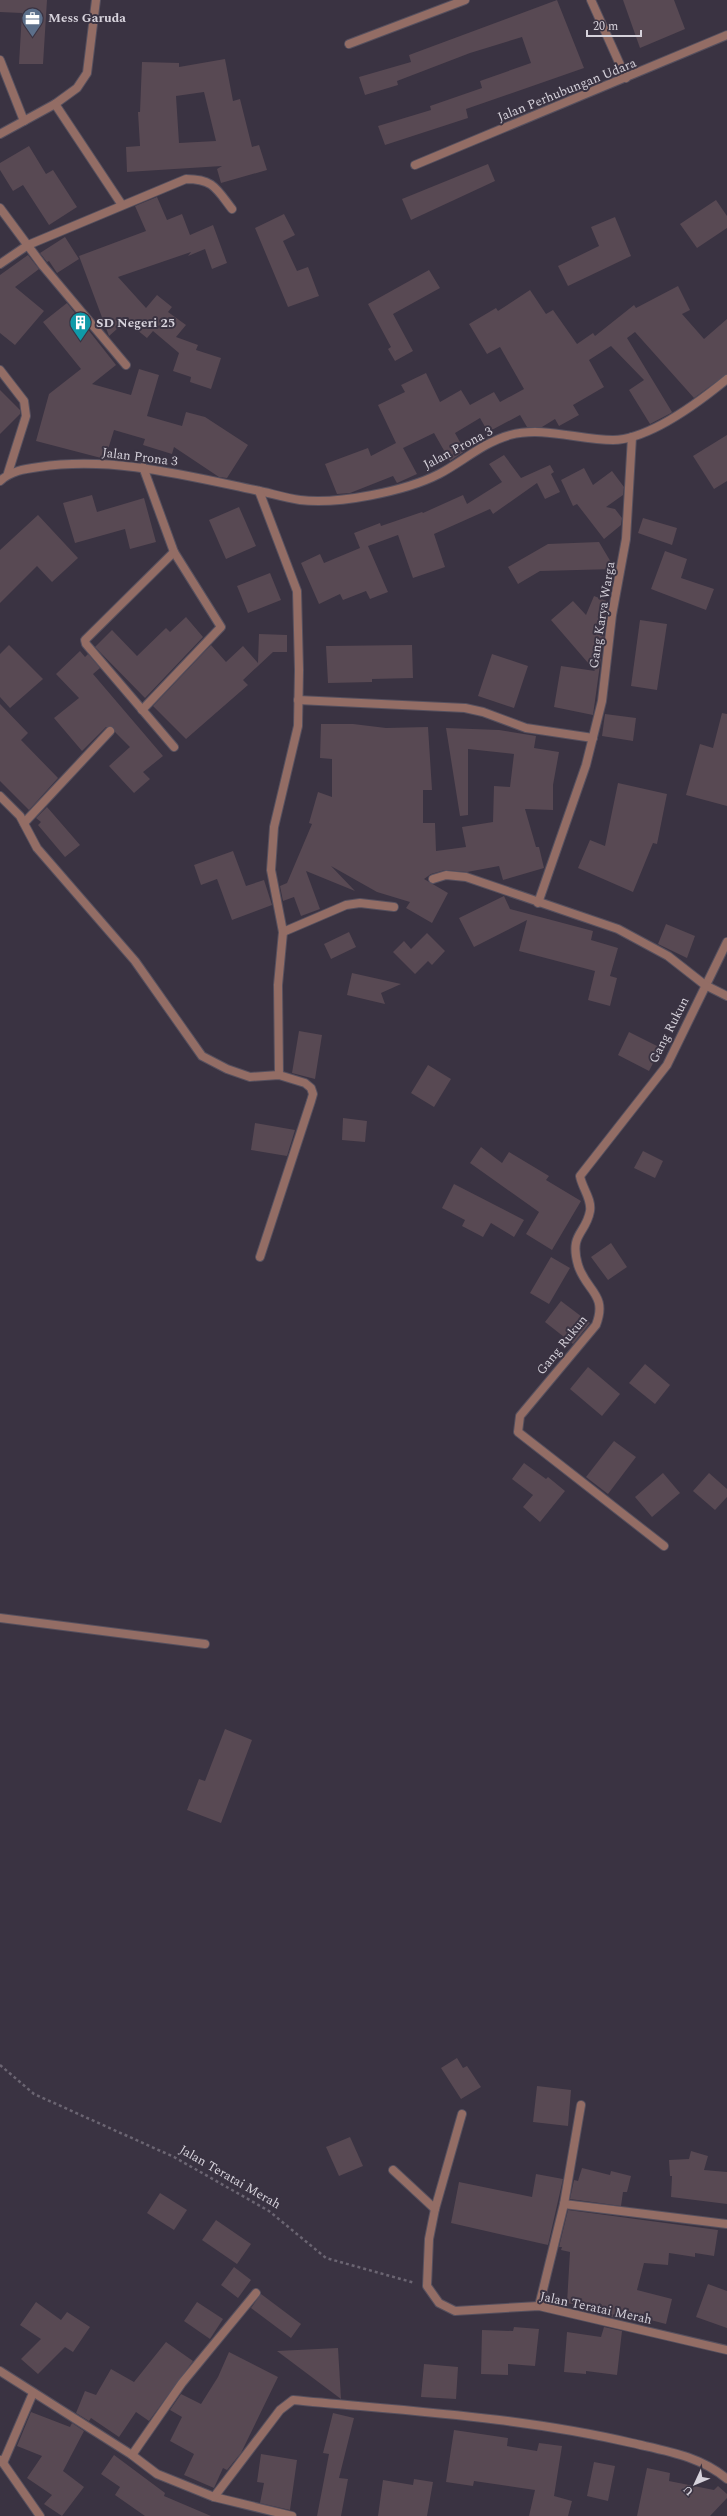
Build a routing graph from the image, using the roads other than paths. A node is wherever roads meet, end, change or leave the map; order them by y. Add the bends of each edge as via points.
1 (96, 0) edge
2 (465, 0) edge
3 (591, 0) edge
4 (727, 35) edge
5 (349, 44) dead end
6 (0, 60) edge
7 (626, 78) junction
8 (55, 104) junction
9 (24, 121) junction
10 (0, 134) edge
11 (414, 165) dead end
12 (122, 205) junction
13 (0, 208) edge
14 (232, 208) dead end
15 (28, 245) junction
16 (0, 264) edge
17 (126, 365) dead end
18 (0, 370) edge
19 (727, 380) edge
20 (632, 437) junction
21 (143, 468) junction
22 (8, 473) junction
23 (0, 481) edge
24 (259, 491) junction
25 (174, 552) junction
26 (298, 700) junction
27 (142, 710) junction
28 (110, 731) dead end
29 (593, 738) junction
30 (174, 747) dead end
31 (0, 796) edge
32 (24, 823) junction
33 (433, 879) dead end
34 (538, 903) junction
35 (394, 907) dead end
36 (283, 932) junction
37 (727, 942) edge
38 (705, 985) junction
39 (727, 996) edge
40 (279, 1075) junction
41 (260, 1257) dead end
42 (664, 1546) dead end
43 (0, 1618) edge
44 (205, 1644) dead end
45 (581, 2105) dead end
46 (462, 2114) dead end
47 (393, 2170) dead end
48 (564, 2204) junction
49 (434, 2209) junction
50 (727, 2224) edge
51 (256, 2293) dead end
52 (539, 2306) junction
53 (727, 2350) edge
54 (0, 2371) edge
55 (33, 2393) junction
56 (132, 2454) junction
57 (2, 2460) edge
58 (727, 2479) edge
59 (214, 2497) junction
60 (40, 2516) edge
61 (292, 2516) edge

1 - 8 street via 87,73 77,88
2 - 5 street
3 - 7 street
4 - 7 street, Jalan Perhubungan Udara
6 - 9 street
7 - 11 street, Jalan Perhubungan Udara
8 - 9 street
8 - 12 street
9 - 10 street
12 - 14 street via 186,179 203,179 216,188
12 - 15 street
13 - 15 street
15 - 16 street
15 - 17 street
18 - 22 street via 24,401 26,416
19 - 20 street, Jalan Prona 3 via 689,409
20 - 24 street, Jalan Prona 3 via 613,440 542,433 510,435 488,444 437,475 395,490 350,499 301,500
20 - 29 street, Gang Karya Warga via 626,539 612,615 602,701
21 - 22 street, Jalan Prona 3 via 70,462
21 - 24 street, Jalan Prona 3
21 - 25 street
22 - 23 street
24 - 26 street via 297,591
25 - 27 street via 221,627
25 - 27 street via 85,640
26 - 29 street via 465,708 526,728
26 - 36 street via 298,726 274,827 271,870
27 - 30 street
28 - 32 street
29 - 34 street, Gang Karya Warga
31 - 32 street
32 - 40 street via 37,848 135,961 202,1056 226,1069 250,1077
33 - 34 street via 446,875 466,877
34 - 38 street via 618,928 668,956
35 - 36 street via 360,903 346,905
36 - 40 street via 278,985
37 - 38 street, Gang Rukun
38 - 39 street
38 - 42 street, Gang Rukun via 667,1065 580,1176 582,1188 590,1201 590,1212 575,1241 578,1266 599,1300 601,1312 596,1325 520,1416 518,1432
40 - 41 street via 304,1083 311,1088 313,1094
43 - 44 street
45 - 48 street
46 - 49 street
47 - 49 street
48 - 50 street
48 - 52 street
49 - 52 street, Jalan Teratai Merah via 429,2239 428,2286 439,2303 455,2311
51 - 56 street via 182,2383
52 - 53 street, Jalan Teratai Merah
54 - 55 street
55 - 56 street
55 - 57 street
56 - 59 street via 157,2474
57 - 60 street
58 - 59 street via 712,2466 685,2456 600,2436 449,2413 293,2400 280,2410
59 - 61 street

